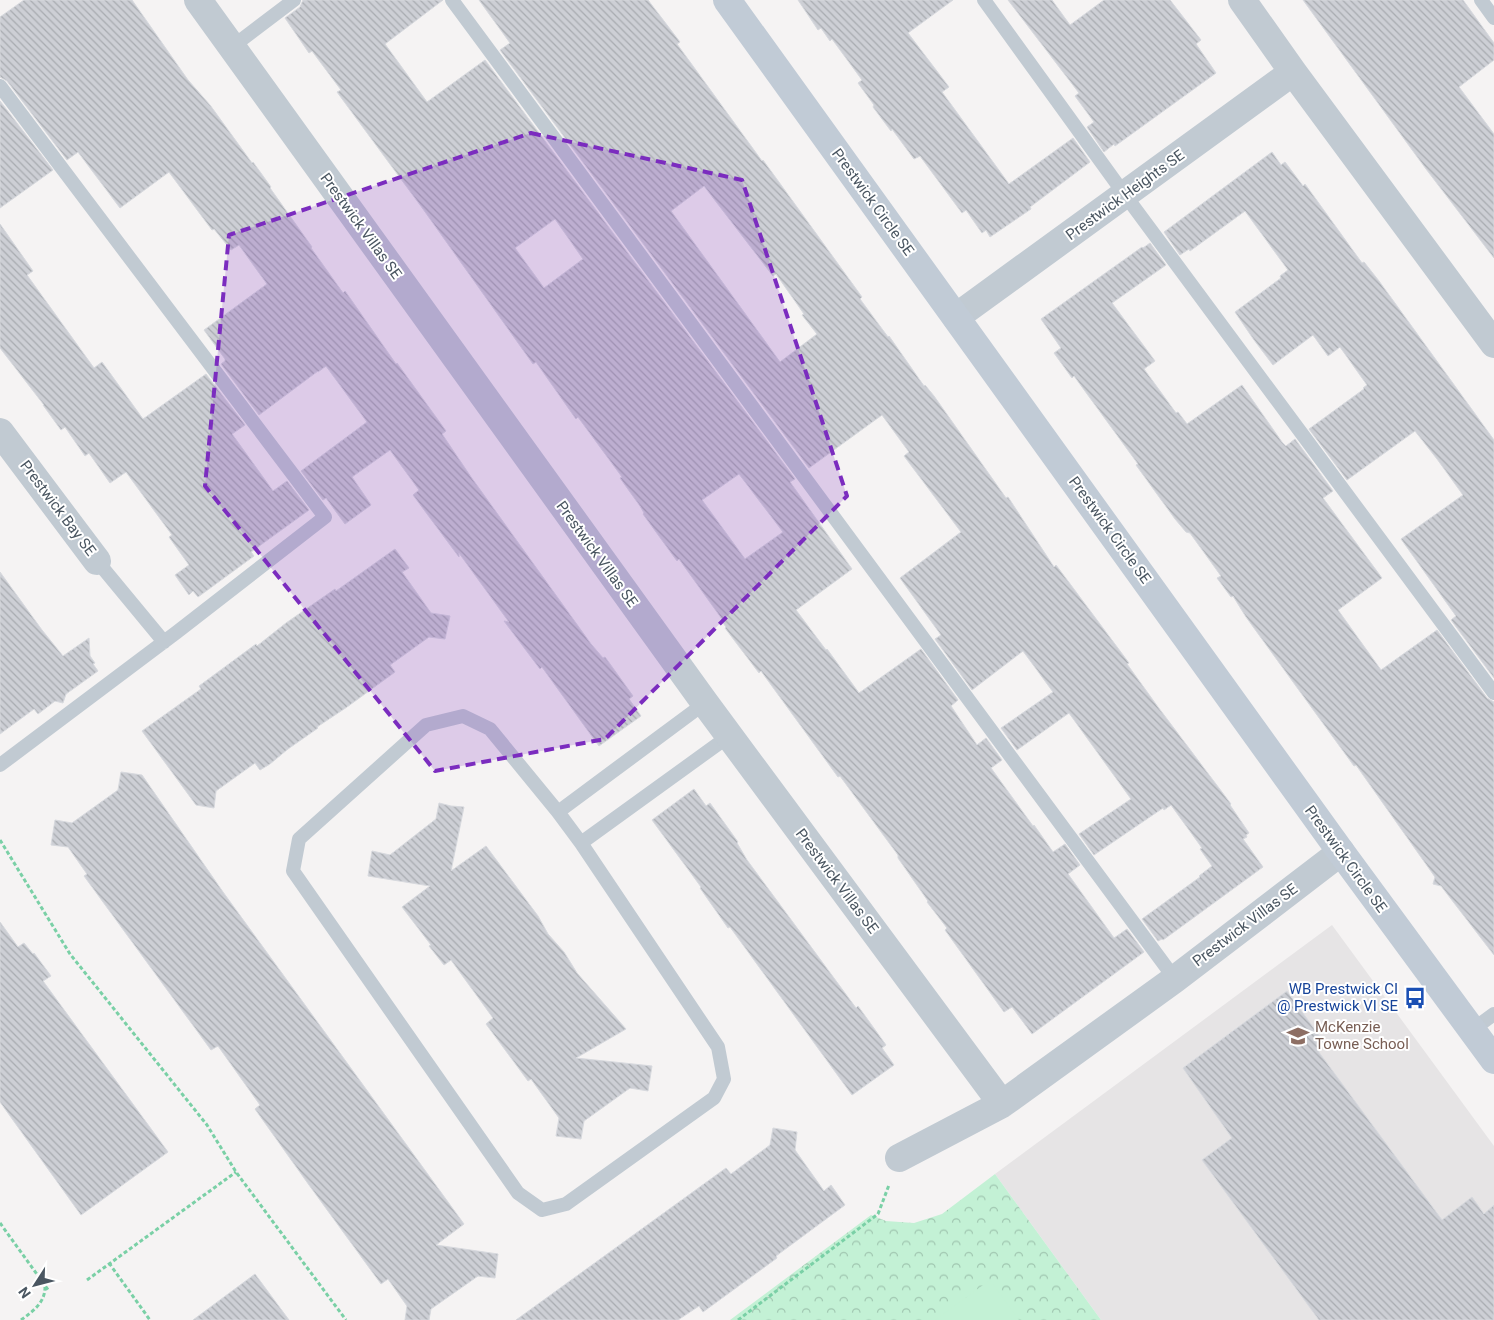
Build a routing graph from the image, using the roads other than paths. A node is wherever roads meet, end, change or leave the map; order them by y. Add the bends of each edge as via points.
1 (198, 0) edge
2 (294, 0) edge
3 (452, 0) edge
4 (726, 0) edge
5 (984, 0) edge
6 (1242, 0) edge
7 (1481, 0) edge
8 (1494, 18) edge
9 (232, 47) junction
10 (1294, 72) junction
11 (0, 86) edge
12 (1125, 195) junction
13 (956, 317) junction
14 (1494, 344) edge
15 (0, 432) edge
16 (97, 561) joint
17 (164, 642) junction
18 (1494, 693) edge
19 (704, 703) junction
20 (729, 736) junction
21 (0, 765) edge
22 (558, 812) junction
23 (581, 843) junction
24 (1341, 852) junction
25 (1175, 979) junction
26 (1494, 1014) edge
27 (1472, 1030) junction
28 (1494, 1060) edge
29 (1002, 1104) junction
30 (899, 1158) road end

1 - 9 street, Prestwick Villas SE
2 - 9 lane
3 - 25 lane
4 - 13 street, Prestwick Circle SE
5 - 12 lane
6 - 10 street
7 - 8 lane
9 - 19 street, Prestwick Villas SE
10 - 12 street, Prestwick Heights SE
10 - 14 street
11 - 17 lane via 325,517
12 - 13 street, Prestwick Heights SE
12 - 18 lane
13 - 24 street, Prestwick Circle SE
15 - 16 street, Prestwick Bay SE
16 - 17 lane
17 - 21 lane
19 - 20 street, Prestwick Villas SE
19 - 22 lane
20 - 23 lane
20 - 29 street, Prestwick Villas SE
22 - 23 lane
22 - 23 lane via 490,730 463,716 426,725 299,839 293,871 518,1193 542,1210 566,1204 714,1098 724,1079 718,1047
24 - 25 street, Prestwick Villas SE
24 - 27 street, Prestwick Circle SE
25 - 29 street, Prestwick Villas SE
26 - 27 lane
27 - 28 street, Prestwick Circle SE
29 - 30 street, Prestwick Villas SE

